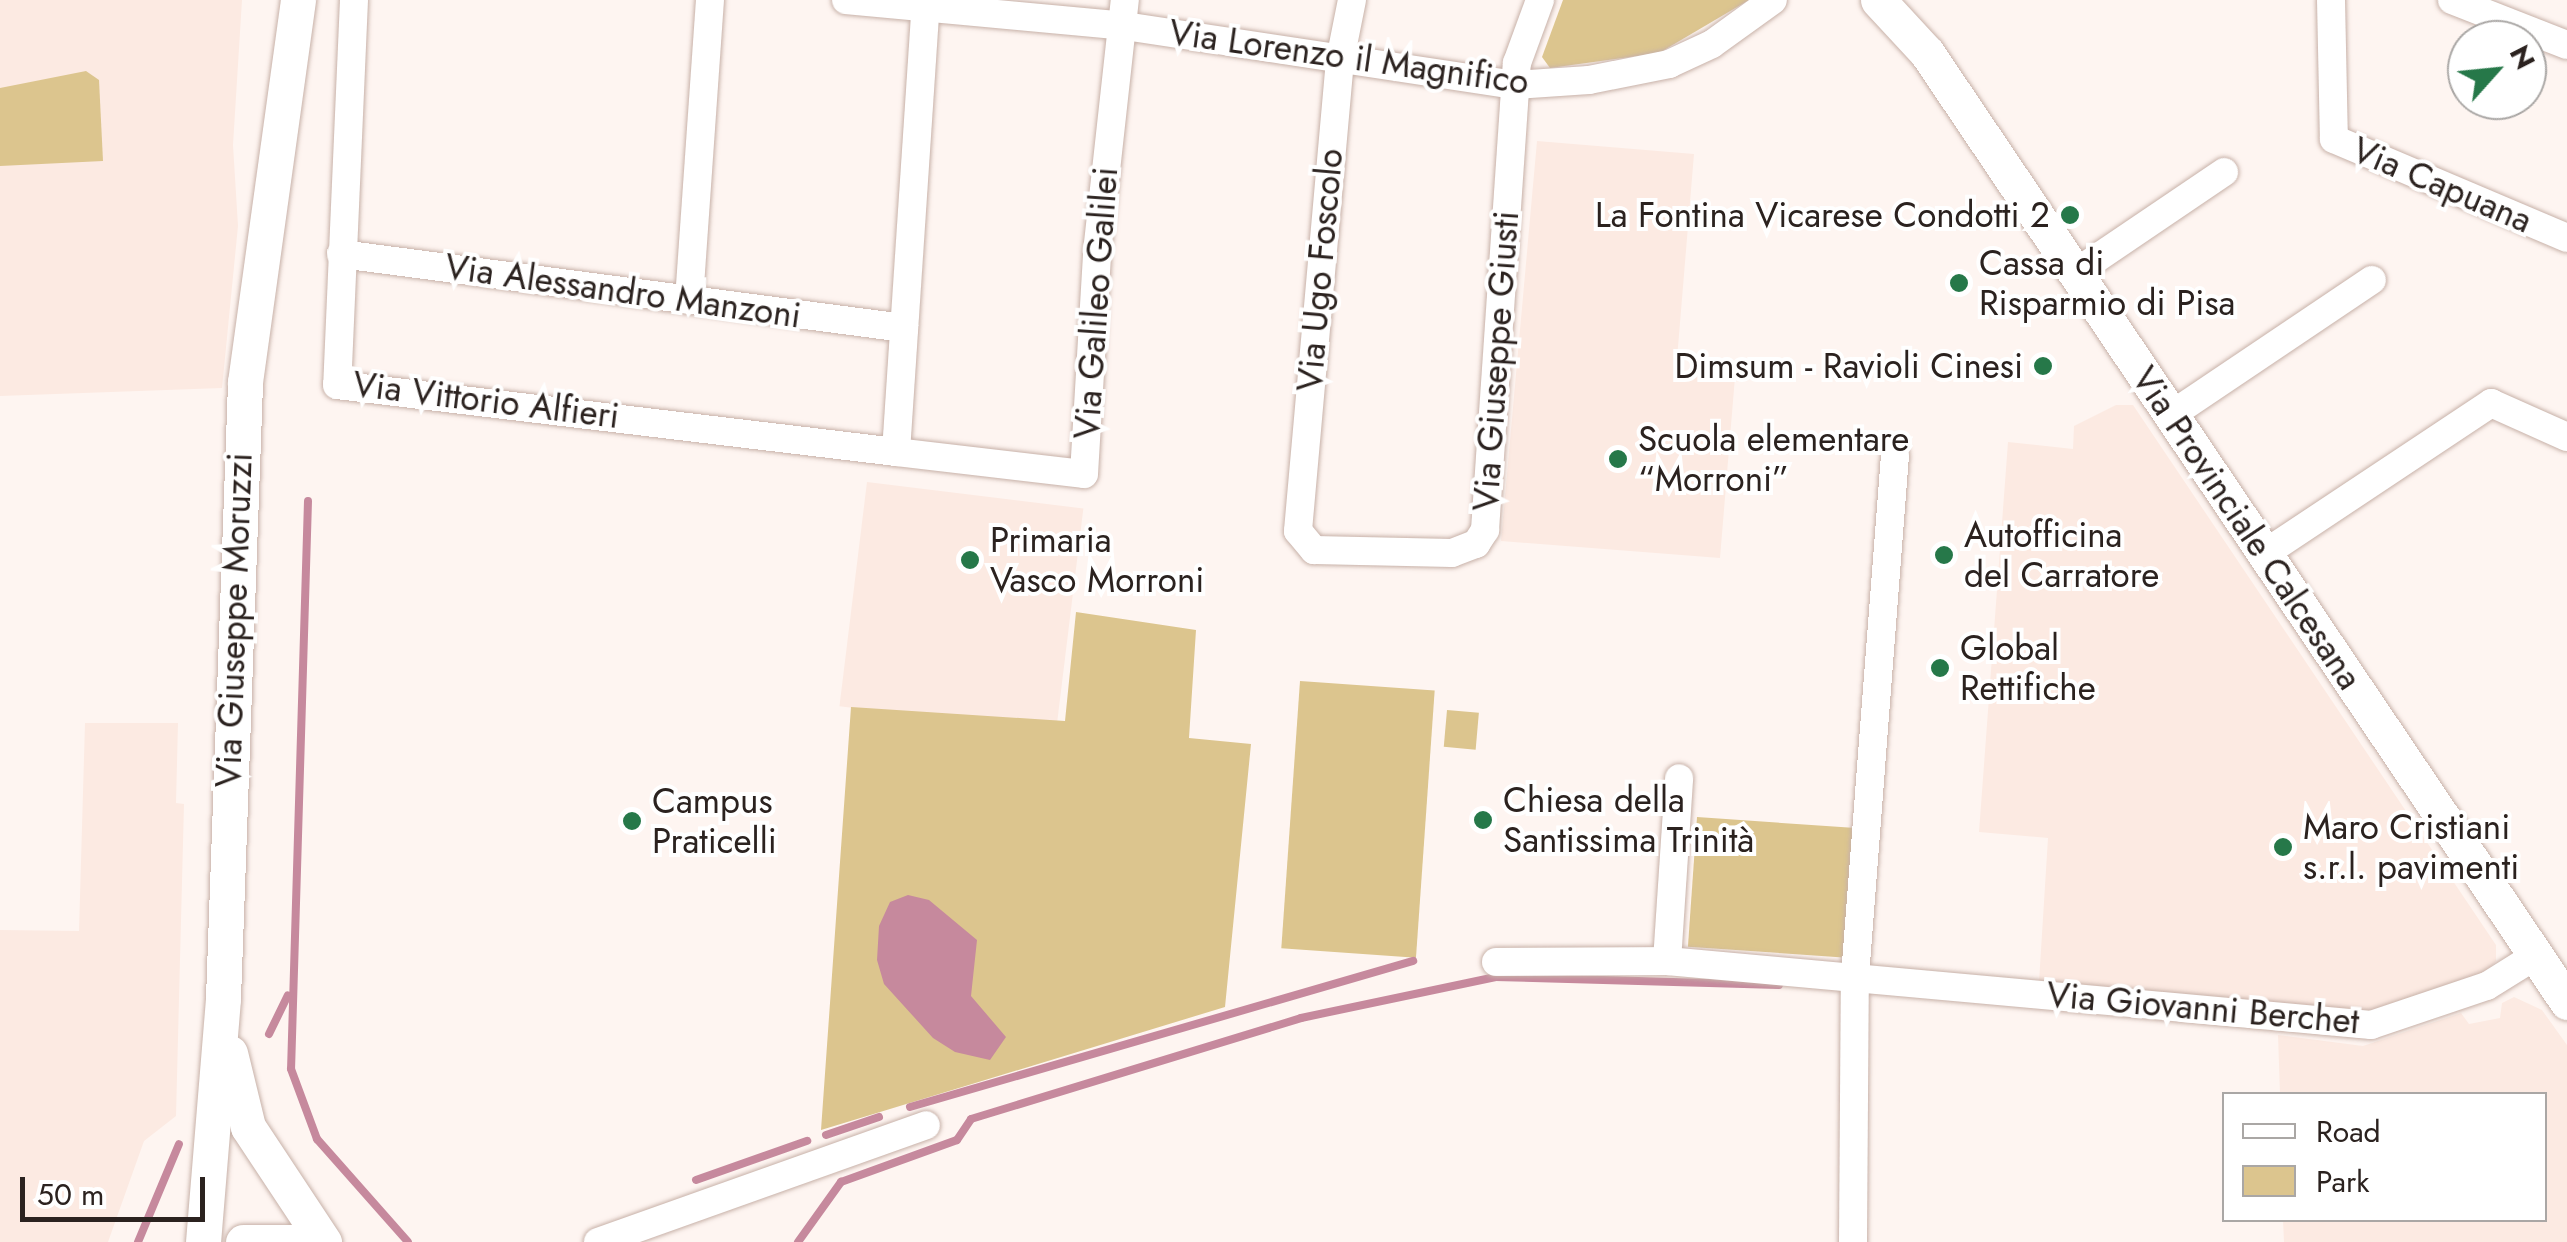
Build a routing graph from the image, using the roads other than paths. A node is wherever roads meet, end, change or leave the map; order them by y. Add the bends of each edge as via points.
1 (275, 0) edge
2 (298, 0) edge
3 (354, 0) edge
4 (710, 0) edge
5 (846, 0) edge
6 (1352, 0) edge
7 (1540, 0) edge
8 (1772, 0) edge
9 (1878, 0) edge
10 (1904, 0) edge
11 (2331, 0) edge
12 (2452, 0) edge
13 (925, 4) edge
14 (1121, 13) edge
15 (2567, 45) edge
16 (1927, 53) junction
17 (1340, 60) junction
18 (1515, 85) junction
19 (2224, 172) dead end
20 (2567, 238) edge
21 (260, 242) junction
22 (341, 254) junction
23 (2075, 273) junction
24 (2372, 280) dead end
25 (690, 300) junction
26 (904, 328) junction
27 (2171, 414) junction
28 (2567, 437) edge
29 (896, 452) junction
30 (1895, 455) dead end
31 (1301, 541) joint
32 (2264, 554) junction
33 (1679, 778) dead end
34 (2535, 956) junction
35 (1496, 962) dead end
36 (1667, 962) junction
37 (1855, 976) junction
38 (223, 998) junction
39 (2567, 1002) edge
40 (926, 1125) dead end
41 (203, 1242) edge
42 (243, 1242) edge
43 (299, 1242) edge
44 (324, 1242) edge
45 (598, 1242) edge
46 (1853, 1242) edge

1 - 21 main road, Via Giuseppe Moruzzi via 257,153
2 - 21 main road, Via Giuseppe Moruzzi
3 - 22 street, Via Vittorio Alfieri
4 - 25 street
5 - 13 street, Via Lorenzo il Magnifico
6 - 17 street, Via Ugo Foscolo
7 - 18 street, Via Giuseppe Giusti
8 - 18 street, Via Lorenzo il Magnifico via 1712,44 1669,64 1589,80
9 - 16 main road, Via Provinciale Calcesana
10 - 16 main road, Via Provinciale Calcesana
11 - 20 street, Via Capuana via 2334,139
12 - 15 street
13 - 14 street, Via Lorenzo il Magnifico
13 - 26 street
14 - 17 street, Via Lorenzo il Magnifico
14 - 29 street, Via Galileo Galilei via 1084,474
16 - 23 main road, Via Provinciale Calcesana
17 - 18 street, Via Lorenzo il Magnifico
17 - 31 street, Via Ugo Foscolo via 1297,520
18 - 31 street, Via Giuseppe Giusti via 1481,538 1452,554 1314,550
19 - 23 street
21 - 38 main road, Via Giuseppe Moruzzi via 235,528
22 - 25 street, Via Alessandro Manzoni
22 - 29 street, Via Vittorio Alfieri via 337,385
23 - 27 main road, Via Provinciale Calcesana
24 - 27 street
25 - 26 street, Via Alessandro Manzoni
26 - 29 street
27 - 32 main road, Via Provinciale Calcesana
28 - 32 street via 2491,404
30 - 37 street
32 - 34 main road, Via Provinciale Calcesana
33 - 36 street
34 - 37 street, Via Giovanni Berchet via 2487,986 2372,1025
34 - 39 main road, Via Provinciale Calcesana
35 - 36 street, Via Giovanni Berchet
36 - 37 street, Via Giovanni Berchet
37 - 46 street
38 - 41 main road, Via Giuseppe Moruzzi
38 - 44 main road, Via Giuseppe Moruzzi via 248,1127
40 - 45 street
42 - 43 main road

